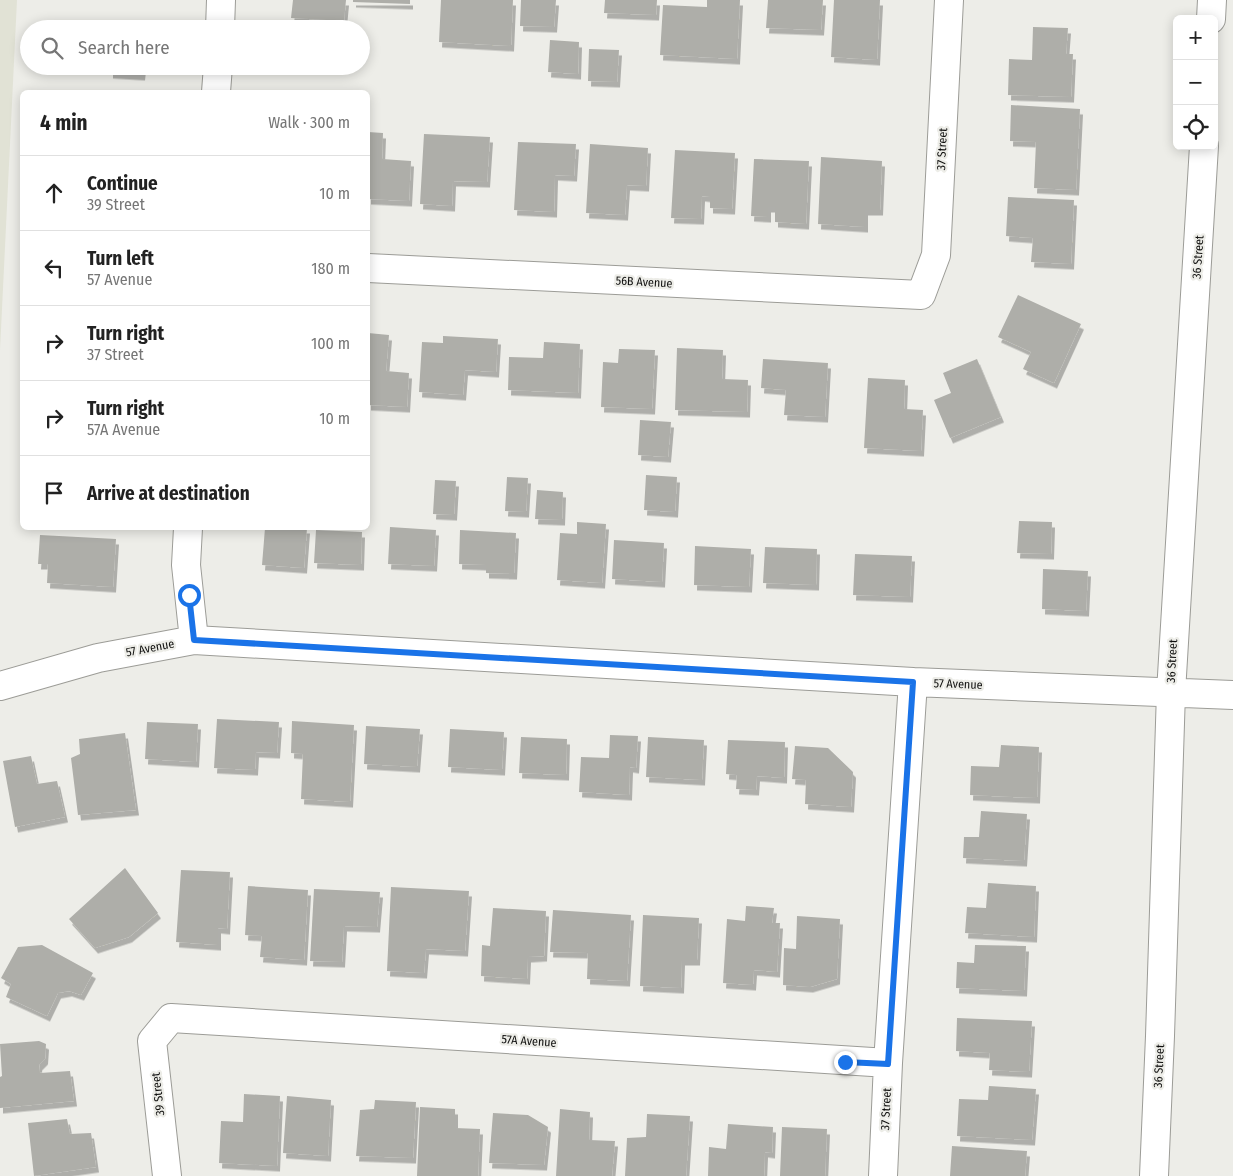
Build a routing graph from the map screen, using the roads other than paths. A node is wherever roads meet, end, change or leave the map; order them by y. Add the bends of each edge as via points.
1 (221, 0) edge
2 (949, 0) edge
3 (1212, 0) edge
4 (1211, 15) edge
5 (220, 20) edge
6 (217, 75) edge
7 (216, 90) edge
8 (1204, 150) edge
9 (370, 268) edge
10 (921, 295) joint
11 (188, 530) edge
12 (194, 640) junction
13 (913, 682) junction
14 (0, 686) edge
15 (1171, 692) junction
16 (1233, 695) edge
17 (171, 1018) joint
18 (888, 1064) junction
19 (167, 1176) edge
20 (883, 1176) edge
21 (1154, 1176) edge

1 - 5 street
2 - 10 street, 37 Street via 936,255
3 - 4 street
6 - 7 street
8 - 15 street, 36 Street
9 - 10 street, 56B Avenue
11 - 12 street via 186,565
12 - 13 street, 57 Avenue
12 - 14 street, 57 Avenue via 98,658
13 - 15 street, 57 Avenue
13 - 18 street, 37 Street
15 - 16 street, 57 Avenue
15 - 21 street, 36 Street
17 - 18 street, 57A Avenue
17 - 19 street, 39 Street via 152,1041
18 - 20 street, 37 Street

